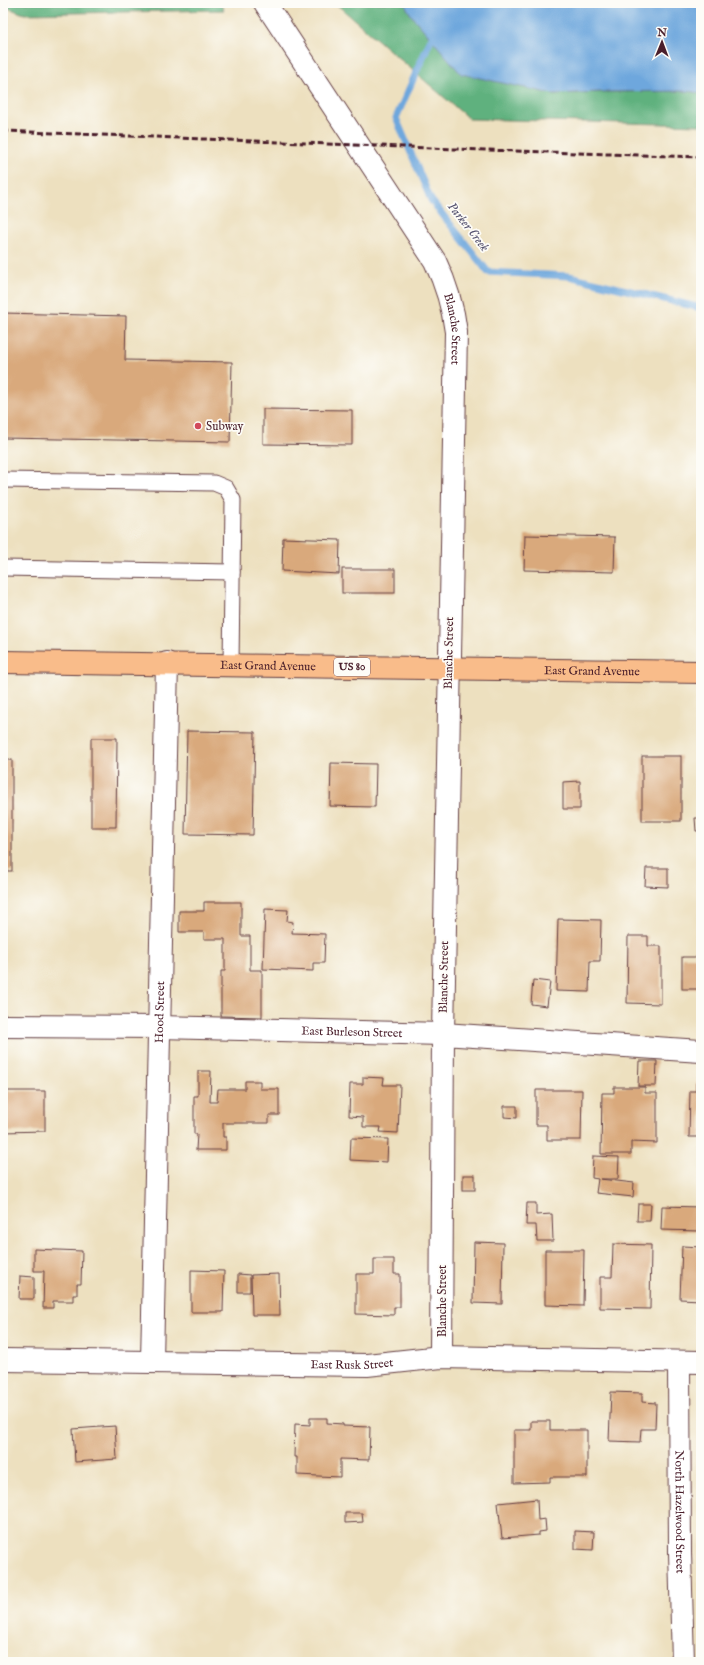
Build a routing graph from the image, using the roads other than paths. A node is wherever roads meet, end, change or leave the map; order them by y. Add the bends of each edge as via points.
1 (265, 3) edge
2 (3, 480) edge
3 (3, 568) edge
4 (232, 572) junction
5 (3, 662) edge
6 (167, 663) junction
7 (231, 664) junction
8 (449, 670) junction
9 (701, 672) edge
10 (3, 1026) edge
11 (159, 1027) junction
12 (443, 1034) junction
13 (701, 1051) edge
14 (441, 1357) junction
15 (3, 1360) edge
16 (152, 1361) junction
17 (679, 1362) junction
18 (701, 1362) edge
19 (683, 1662) edge

1 - 8 street, Blanche Street via 435,261 453,308 456,332
2 - 4 lane via 214,483 226,488 233,500
3 - 4 lane
4 - 7 lane
5 - 6 highway, East Grand Avenue / US 80
6 - 7 highway, East Grand Avenue / US 80
6 - 11 street, Hood Street
7 - 8 highway, East Grand Avenue / US 80
8 - 9 highway, East Grand Avenue / US 80
8 - 12 street, Blanche Street
10 - 11 street, East Burleson Street
11 - 12 street, East Burleson Street
11 - 16 street, Hood Street
12 - 13 street, East Burleson Street
12 - 14 street, Blanche Street
14 - 16 street, East Rusk Street via 367,1365
14 - 17 street, East Rusk Street
15 - 16 street, East Rusk Street
17 - 18 street, East Rusk Street
17 - 19 street, North Hazelwood Street

